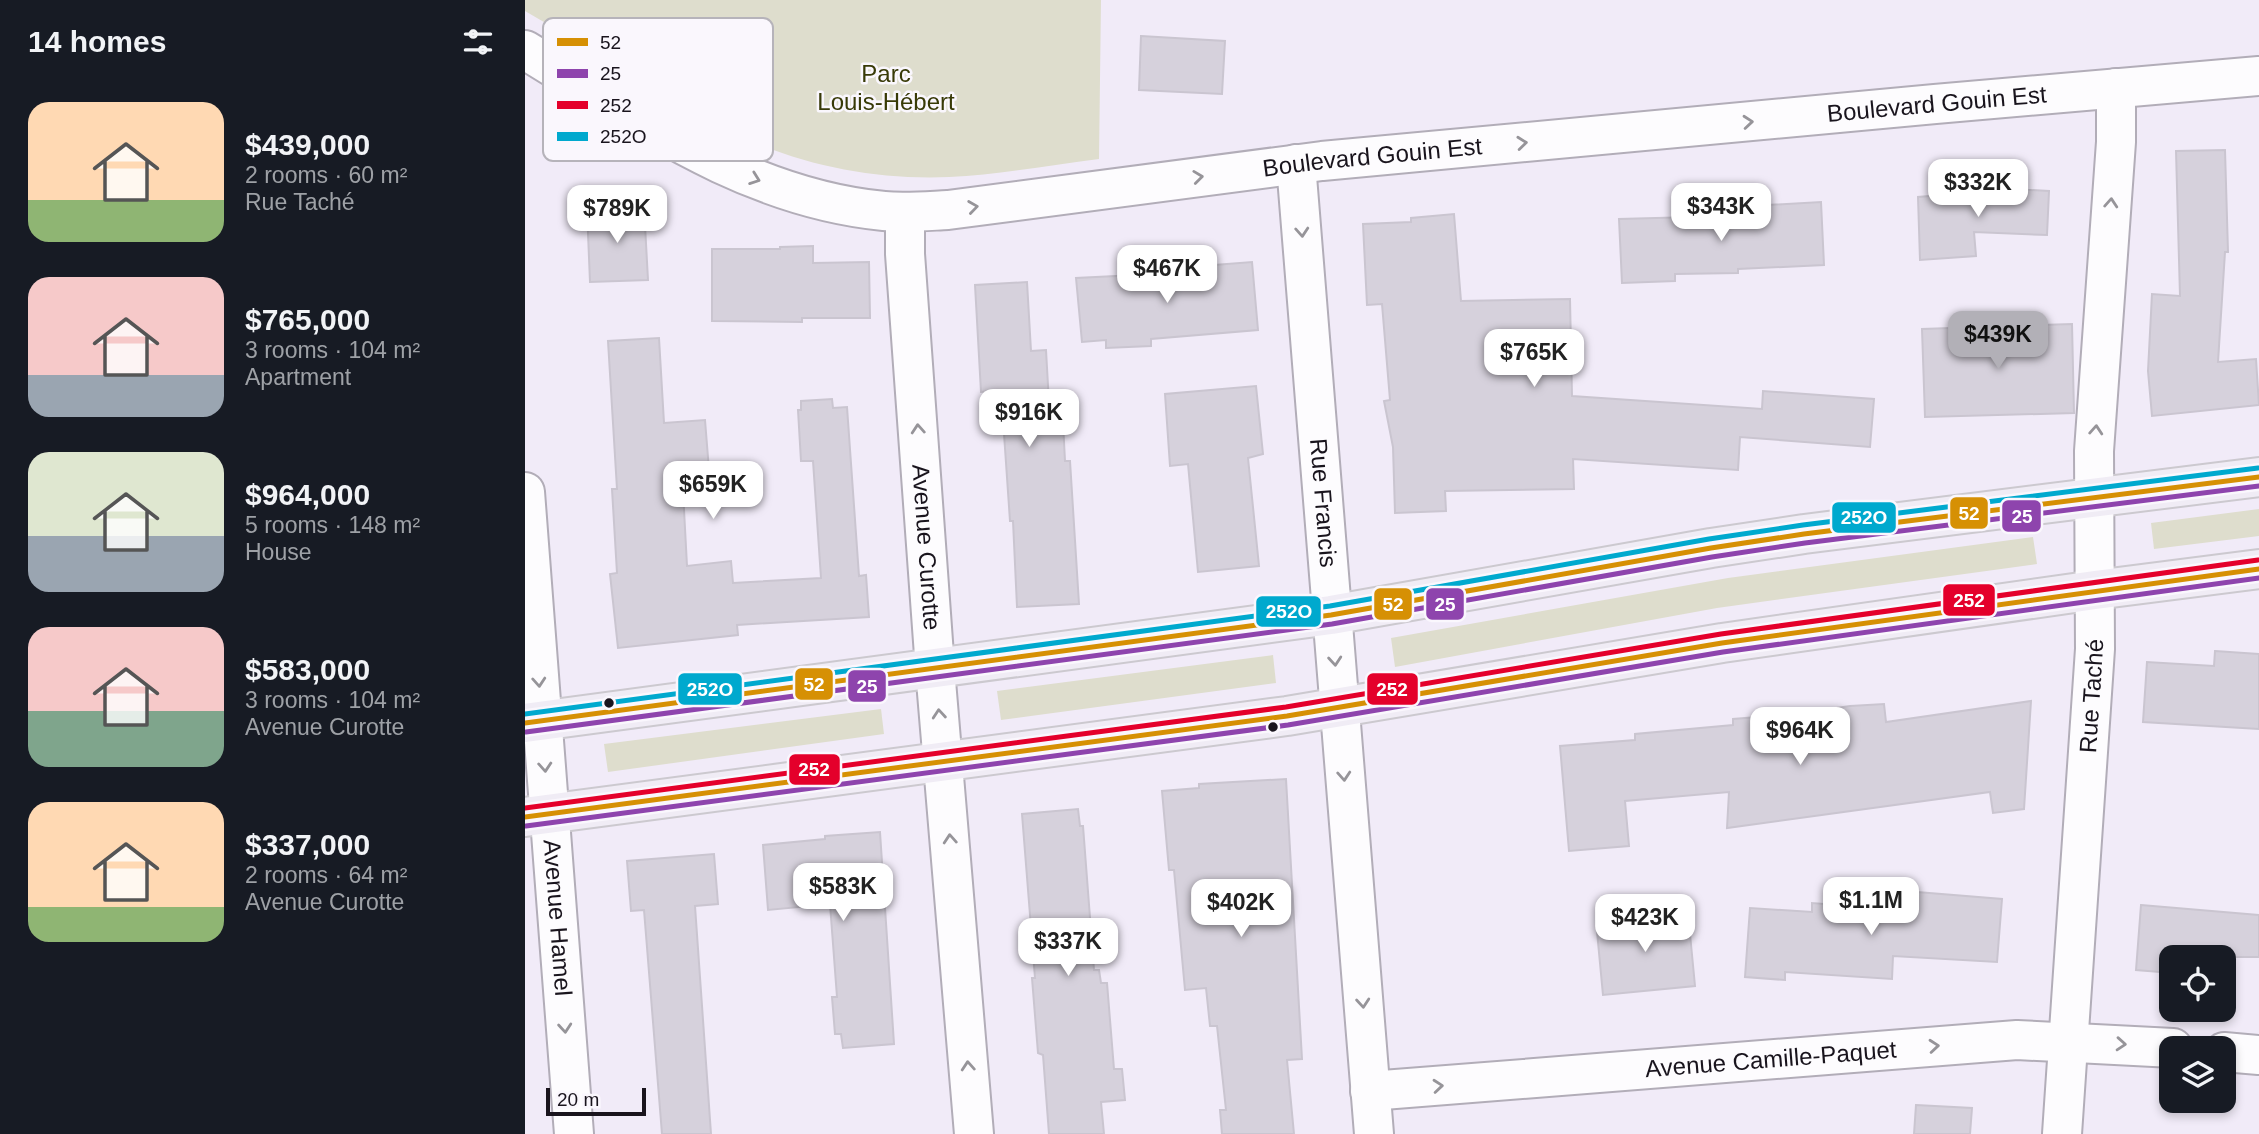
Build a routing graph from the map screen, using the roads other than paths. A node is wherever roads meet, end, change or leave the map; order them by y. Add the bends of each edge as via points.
1 (525, 50) edge
2 (543, 61) edge
3 (2259, 76) edge
4 (2116, 88) junction
5 (713, 161) edge
6 (1296, 164) junction
7 (905, 212) junction
8 (2259, 477) edge
9 (525, 492) edge
10 (2094, 498) junction
11 (2259, 569) edge
12 (2095, 590) junction
13 (1331, 615) junction
14 (935, 668) junction
15 (1339, 708) junction
16 (533, 722) edge
17 (943, 760) junction
18 (536, 815) edge
19 (2069, 1041) junction
20 (2159, 1047) edge
21 (2236, 1053) edge
22 (2259, 1055) edge
23 (1370, 1091) junction
24 (574, 1134) edge
25 (974, 1134) edge
26 (1374, 1134) edge
27 (2062, 1134) edge

1 -> 2 street, Boulevard Gouin Est
3 - 4 street, Boulevard Gouin Est
6 -> 4 street, Boulevard Gouin Est
10 -> 4 street, Rue Taché
5 -> 7 street, Boulevard Gouin Est via 813,198
7 -> 6 street, Boulevard Gouin Est
6 -> 13 street, Rue Francis
14 -> 7 street, Avenue Curotte
8 - 10 main road
9 -> 16 street, Avenue Hamel
10 - 12 street, Rue Taché
10 - 13 main road via 1724,546
11 - 12 main road
12 - 15 main road via 1722,643
12 - 19 street, Rue Taché
13 - 14 main road
13 -> 15 street, Rue Francis
14 - 16 main road
17 -> 14 street, Avenue Curotte
15 - 17 main road
15 -> 23 street, Rue Francis
16 -> 18 street, Avenue Hamel
17 - 18 main road
25 -> 17 street, Avenue Curotte
18 -> 24 street, Avenue Hamel
19 -> 20 street, Avenue Camille-Paquet
23 -> 19 street, Avenue Camille-Paquet via 2017,1040
19 - 27 street, Rue Taché
21 - 22 street
23 - 26 street, Rue Francis

